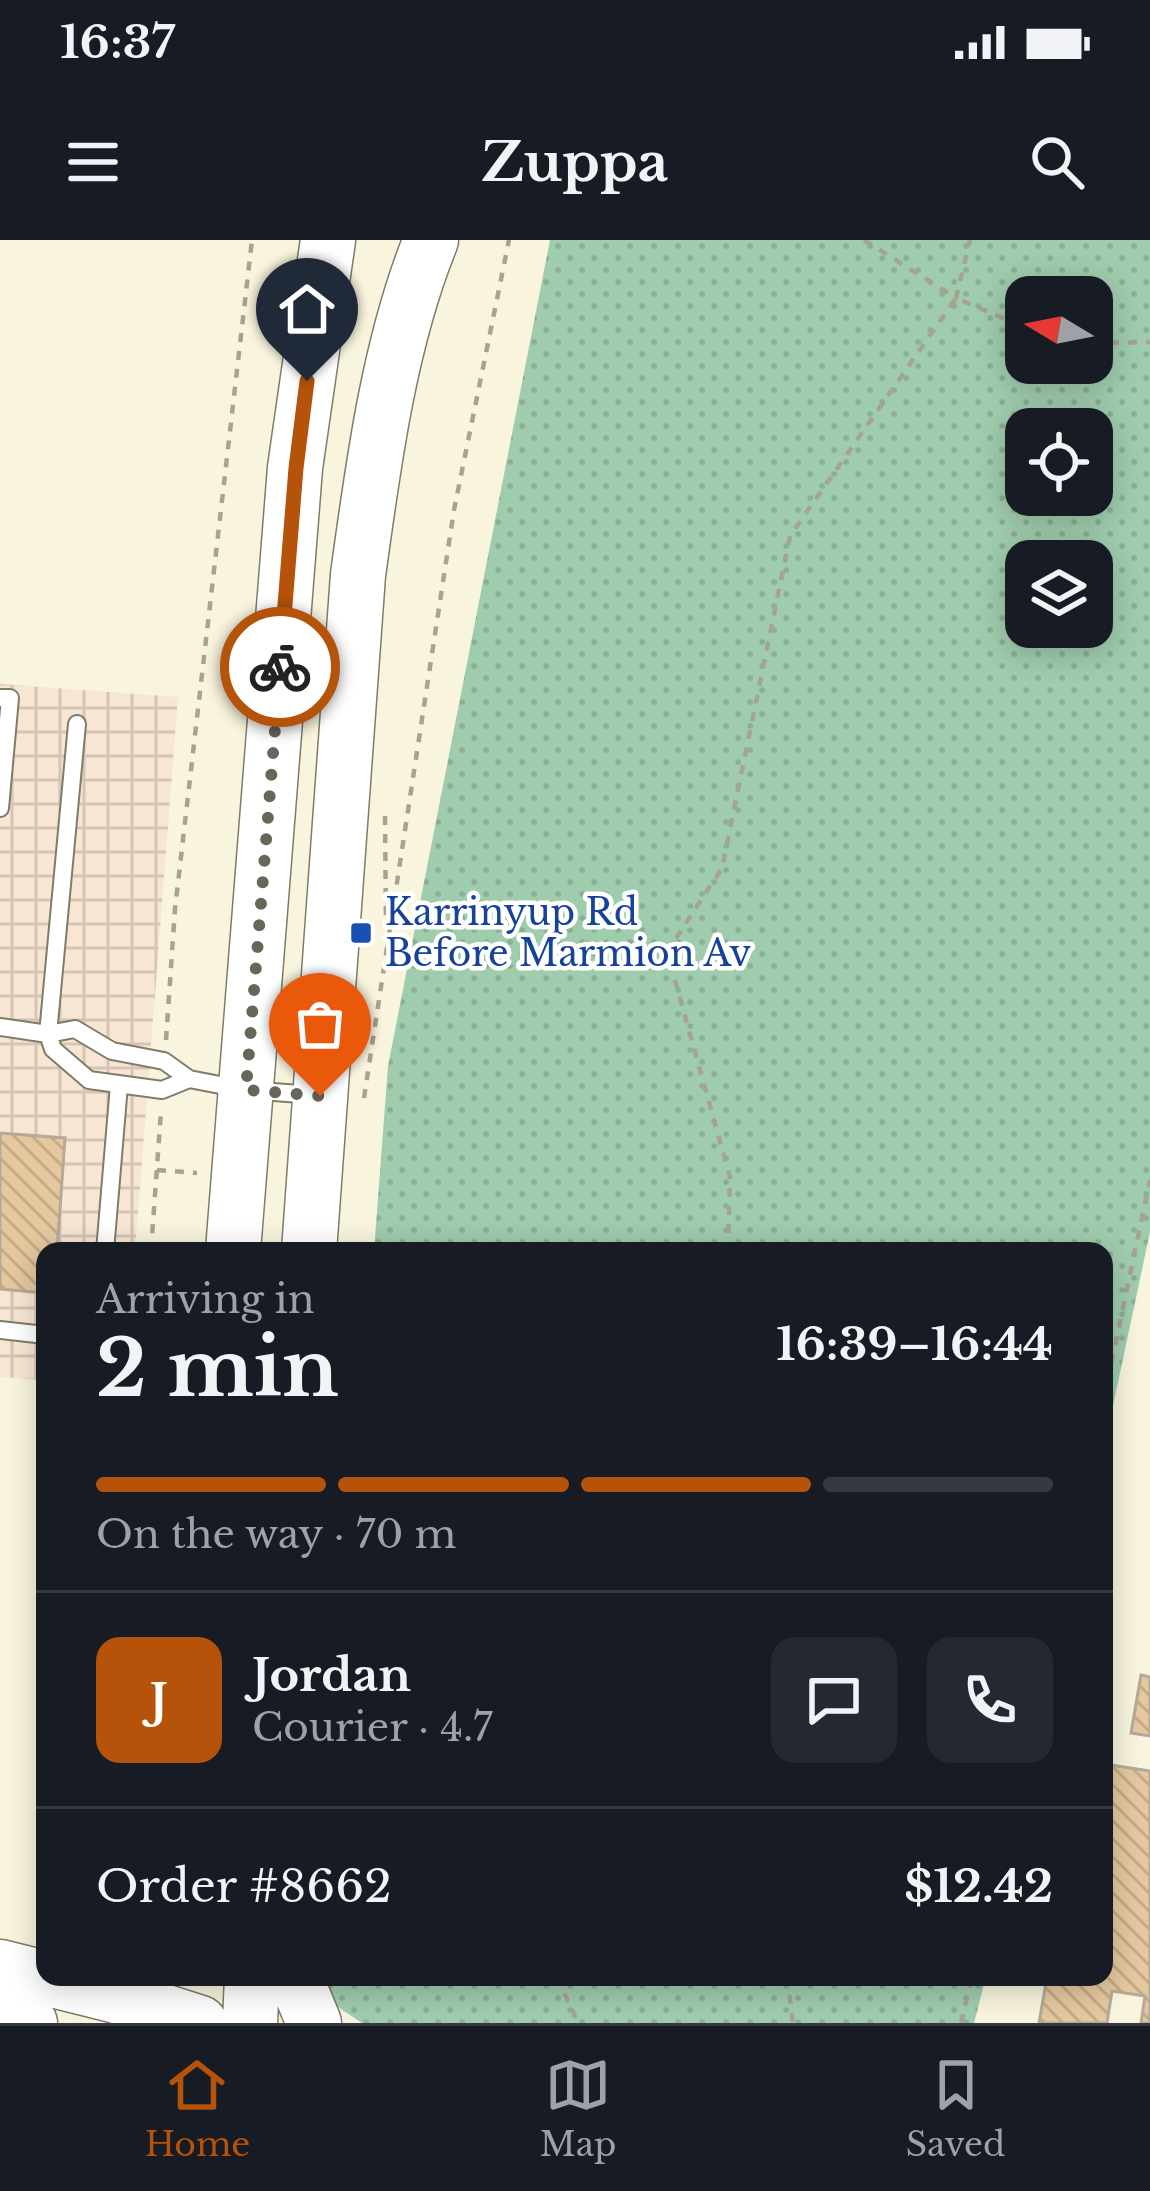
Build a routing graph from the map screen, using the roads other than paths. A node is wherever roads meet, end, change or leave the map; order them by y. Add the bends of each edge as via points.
1 (328, 240) edge
2 (430, 240) edge
3 (0, 698) edge
4 (77, 724) dead end
5 (0, 808) edge
6 (0, 1027) edge
7 (48, 1034) junction
8 (189, 1079) junction
9 (119, 1085) junction
10 (246, 1090) junction
11 (342, 1097) junction
12 (106, 1242) edge
13 (234, 1242) edge
14 (311, 1242) edge
15 (0, 1330) edge
16 (36, 1334) edge
17 (15, 1979) edge
18 (58, 1986) edge
19 (252, 1986) edge
20 (299, 1986) edge
21 (179, 2009) edge
22 (30, 2023) edge
23 (250, 2023) edge
24 (314, 2023) edge

1 - 10 highway via 296,468
2 - 11 highway via 390,388 358,575
3 - 5 lane via 10,698
4 - 7 lane
6 - 7 lane
7 - 8 lane via 75,1029 112,1051 164,1061
7 - 9 lane via 53,1049 89,1080
8 - 9 lane via 162,1090
8 - 10 lane
9 - 12 lane
10 - 11 lane
10 - 13 highway
11 - 14 highway
15 - 16 lane
17 - 22 highway
18 - 21 highway
19 - 23 highway
20 - 24 highway

